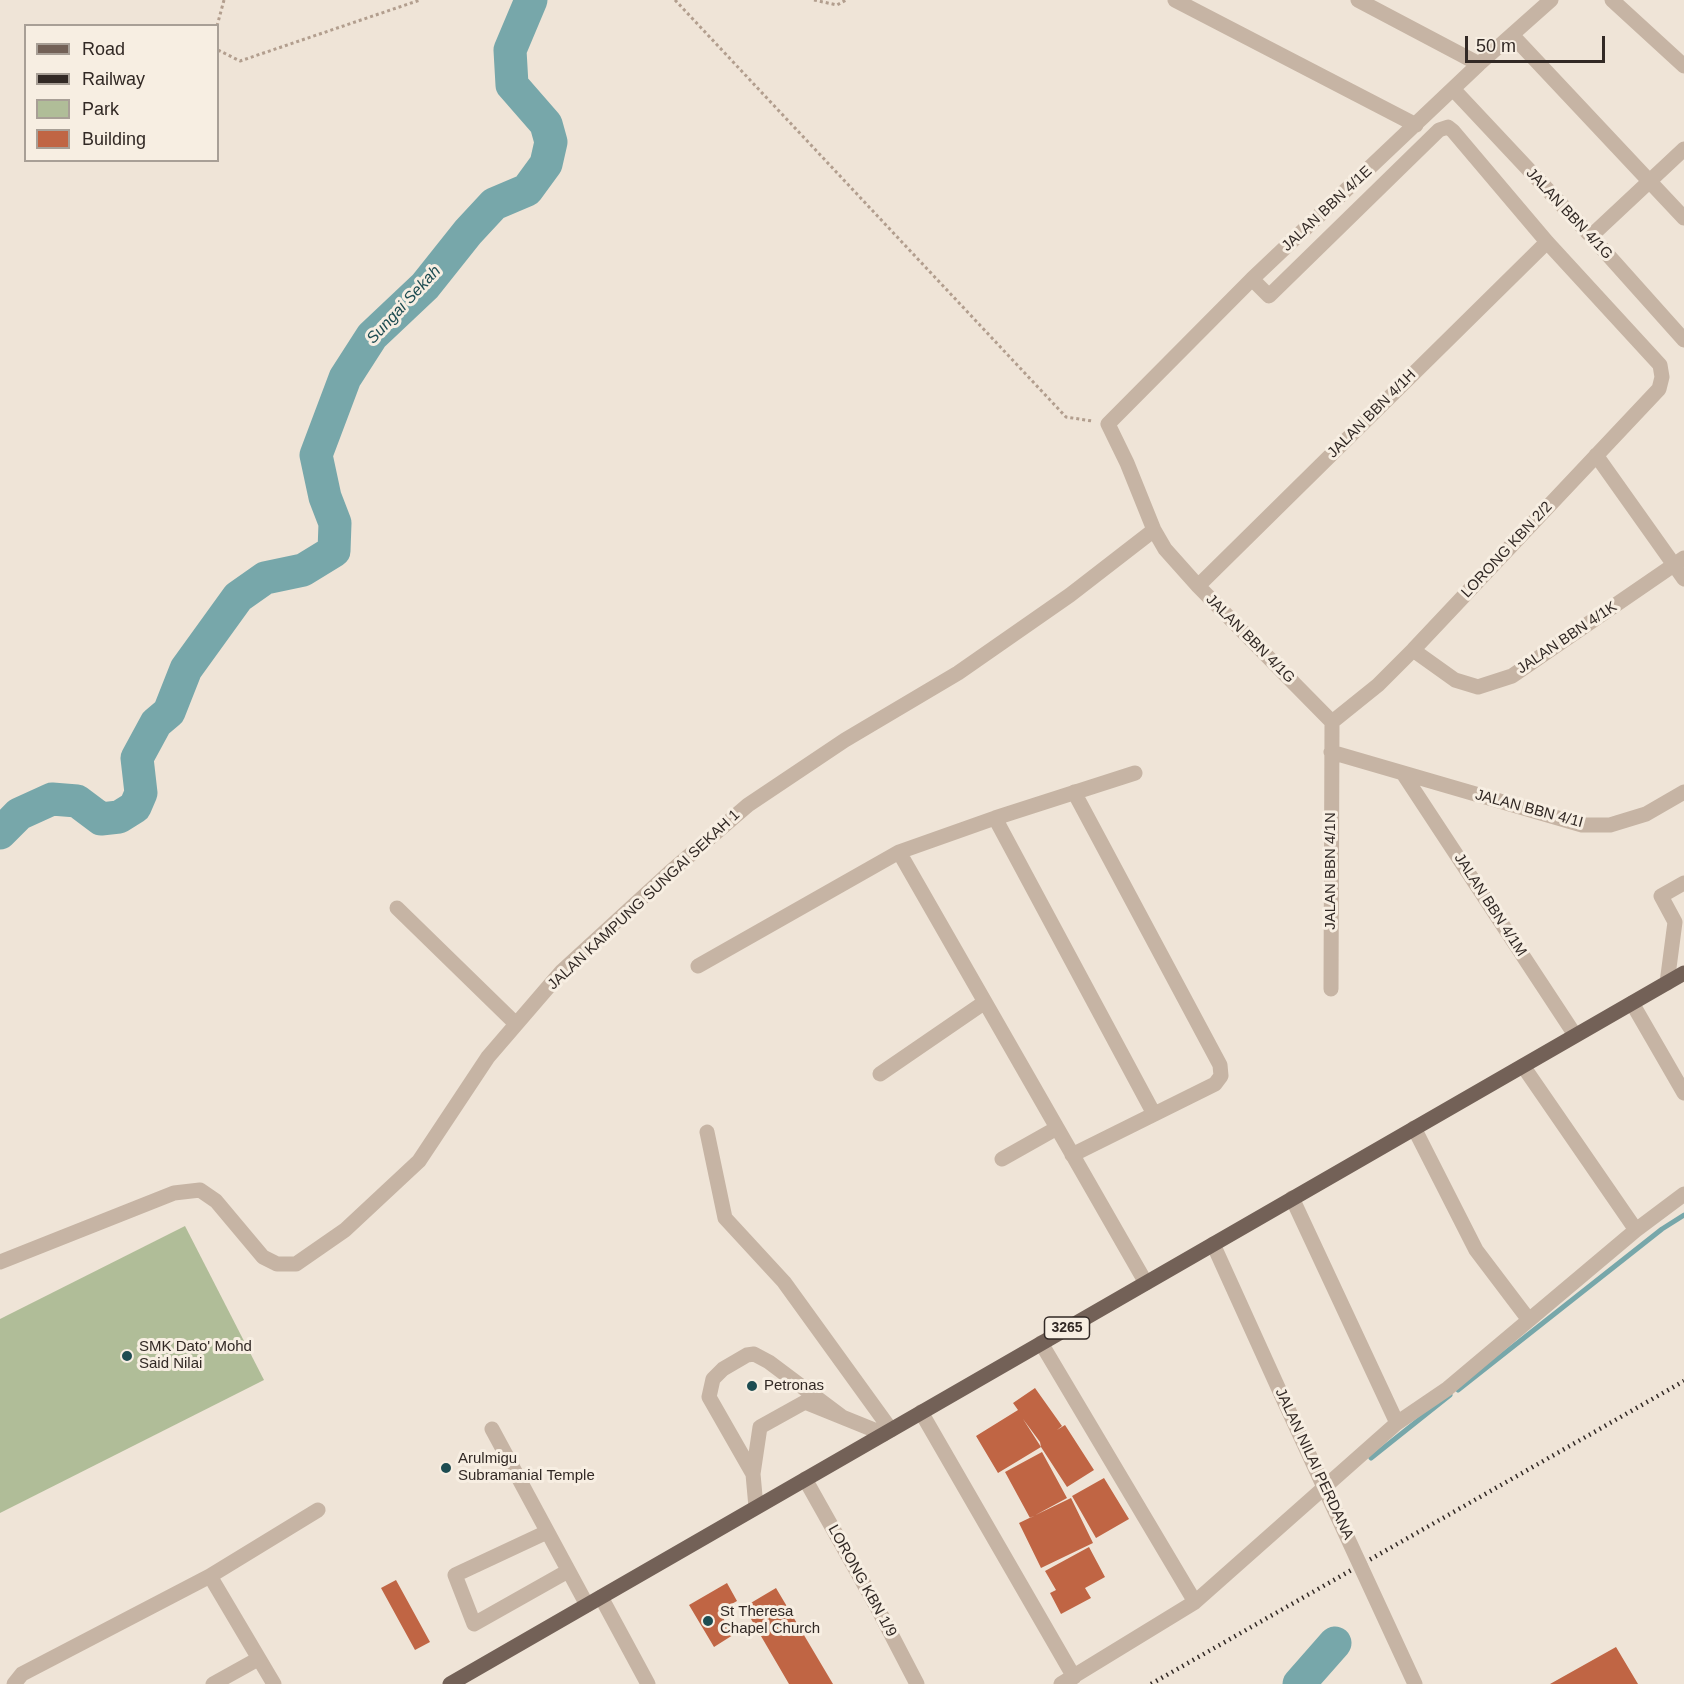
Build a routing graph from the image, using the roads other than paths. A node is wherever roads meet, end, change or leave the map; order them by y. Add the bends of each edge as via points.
1 (1175, 0) edge
2 (1358, 0) edge
3 (1551, 0) edge
4 (1612, 0) edge
5 (1512, 35) junction
6 (1479, 64) junction
7 (1684, 66) edge
8 (1453, 89) junction
9 (1416, 125) junction
10 (1684, 149) edge
11 (1650, 182) junction
12 (1684, 218) edge
13 (1591, 236) junction
14 (1547, 242) junction
15 (1252, 279) junction
16 (1684, 340) edge
17 (1108, 424) joint
18 (1596, 455) junction
19 (1154, 530) junction
20 (1679, 562) edge
21 (1684, 579) edge
22 (1198, 586) junction
23 (1413, 650) junction
24 (1332, 722) junction
25 (1331, 752) junction
26 (1135, 774) dead end
27 (1404, 775) junction
28 (1074, 792) junction
29 (1684, 792) edge
30 (995, 818) junction
31 (899, 852) junction
32 (1684, 883) edge
33 (397, 908) dead end
34 (698, 966) dead end
35 (1684, 972) edge
36 (1666, 983) junction
37 (1331, 989) dead end
38 (985, 1002) junction
39 (1632, 1003) junction
40 (516, 1024) junction
41 (1575, 1035) junction
42 (1523, 1066) junction
43 (880, 1074) dead end
44 (1684, 1093) edge
45 (1154, 1114) junction
46 (1057, 1128) junction
47 (1414, 1128) junction
48 (707, 1132) dead end
49 (1072, 1155) junction
50 (1002, 1159) dead end
51 (1684, 1194) edge
52 (1292, 1198) junction
53 (1636, 1230) junction
54 (1213, 1244) junction
55 (0, 1262) edge
56 (1146, 1283) junction
57 (1529, 1320) junction
58 (1041, 1343) junction
59 (921, 1412) junction
60 (842, 1416) junction
61 (1397, 1423) junction
62 (492, 1429) dead end
63 (888, 1432) junction
64 (753, 1474) junction
65 (805, 1479) junction
66 (756, 1507) junction
67 (318, 1510) dead end
68 (547, 1532) junction
69 (568, 1571) junction
70 (210, 1576) junction
71 (601, 1597) junction
72 (1195, 1602) junction
73 (587, 1605) junction
74 (258, 1659) junction
75 (1067, 1680) edge
76 (457, 1682) edge
77 (14, 1684) edge
78 (213, 1684) edge
79 (274, 1684) edge
80 (648, 1684) edge
81 (917, 1684) edge
82 (1415, 1684) edge

1 - 9 street
2 - 6 street
3 - 5 street, JALAN BBN 4/1E
4 - 7 street
5 - 6 street, JALAN BBN 4/1E
5 - 11 street
6 - 8 street, JALAN BBN 4/1E
8 - 9 street, JALAN BBN 4/1E
8 - 13 street, JALAN BBN 4/1G
9 - 15 street, JALAN BBN 4/1E
10 - 11 street
11 - 12 street
11 - 13 street
13 - 16 street, JALAN BBN 4/1G
14 - 15 street via 1448,127 1439,130 1269,296
14 - 18 street, LORONG KBN 2/2 via 1660,365 1659,389
14 - 22 street, JALAN BBN 4/1H
15 - 17 street, JALAN BBN 4/1E
17 - 19 street, JALAN BBN 4/1G
18 - 20 street
18 - 23 street, LORONG KBN 2/2
19 - 22 street, JALAN BBN 4/1G via 1165,549
19 - 40 street, JALAN KAMPUNG SUNGAI SEKAH 1 via 1070,595 958,673 845,740 747,806 562,971
20 - 21 street
20 - 23 street, JALAN BBN 4/1K via 1512,676 1478,687 1455,680
22 - 24 street, JALAN BBN 4/1G
23 - 24 street, LORONG KBN 2/2
24 - 25 street
25 - 27 street, JALAN BBN 4/1I
25 - 37 street, JALAN BBN 4/1N
26 - 28 street
27 - 29 street, JALAN BBN 4/1I via 1582,825 1610,825 1646,814
27 - 41 street, JALAN BBN 4/1M
28 - 30 street
28 - 45 street via 1220,1065 1221,1076 1215,1084
30 - 31 street
30 - 45 street
31 - 34 street
31 - 38 street
32 - 36 street via 1661,896 1675,922
33 - 40 street
35 - 36 main road, 3265
36 - 39 main road, 3265
38 - 43 street
38 - 46 street
39 - 41 main road, 3265
39 - 44 street
40 - 55 street, JALAN KAMPUNG SUNGAI SEKAH 1 via 488,1057 419,1161 345,1230 296,1264 277,1264 263,1257 216,1201 200,1190 174,1193
41 - 42 main road, 3265
42 - 47 main road, 3265
42 - 53 street
45 - 49 street
46 - 49 street
46 - 50 street
47 - 52 main road, 3265
47 - 57 street via 1476,1250
48 - 63 street via 725,1218 784,1282
49 - 56 street
51 - 53 street
52 - 54 main road, 3265
52 - 61 street
53 - 57 street
54 - 56 main road, 3265
54 - 82 street, JALAN NILAI PERDANA, bridge
56 - 58 main road, 3265
57 - 61 street via 1447,1389
58 - 59 main road, 3265
58 - 72 street
59 - 63 main road, 3265
59 - 75 street
60 - 63 street
60 - 64 street via 805,1402 760,1427
60 - 64 street via 754,1354 723,1369 713,1379 709,1397
61 - 72 street
62 - 68 street
63 - 65 main road, 3265
64 - 66 street
65 - 66 main road, 3265
65 - 81 street, LORONG KBN 1/9
66 - 71 main road, 3265
67 - 70 street
68 - 69 street
68 - 69 street via 454,1575 474,1624
69 - 73 street
70 - 74 street
70 - 77 street via 22,1674
71 - 73 main road, 3265
71 - 80 street
72 - 75 street
73 - 76 main road, 3265
74 - 78 street
74 - 79 street

